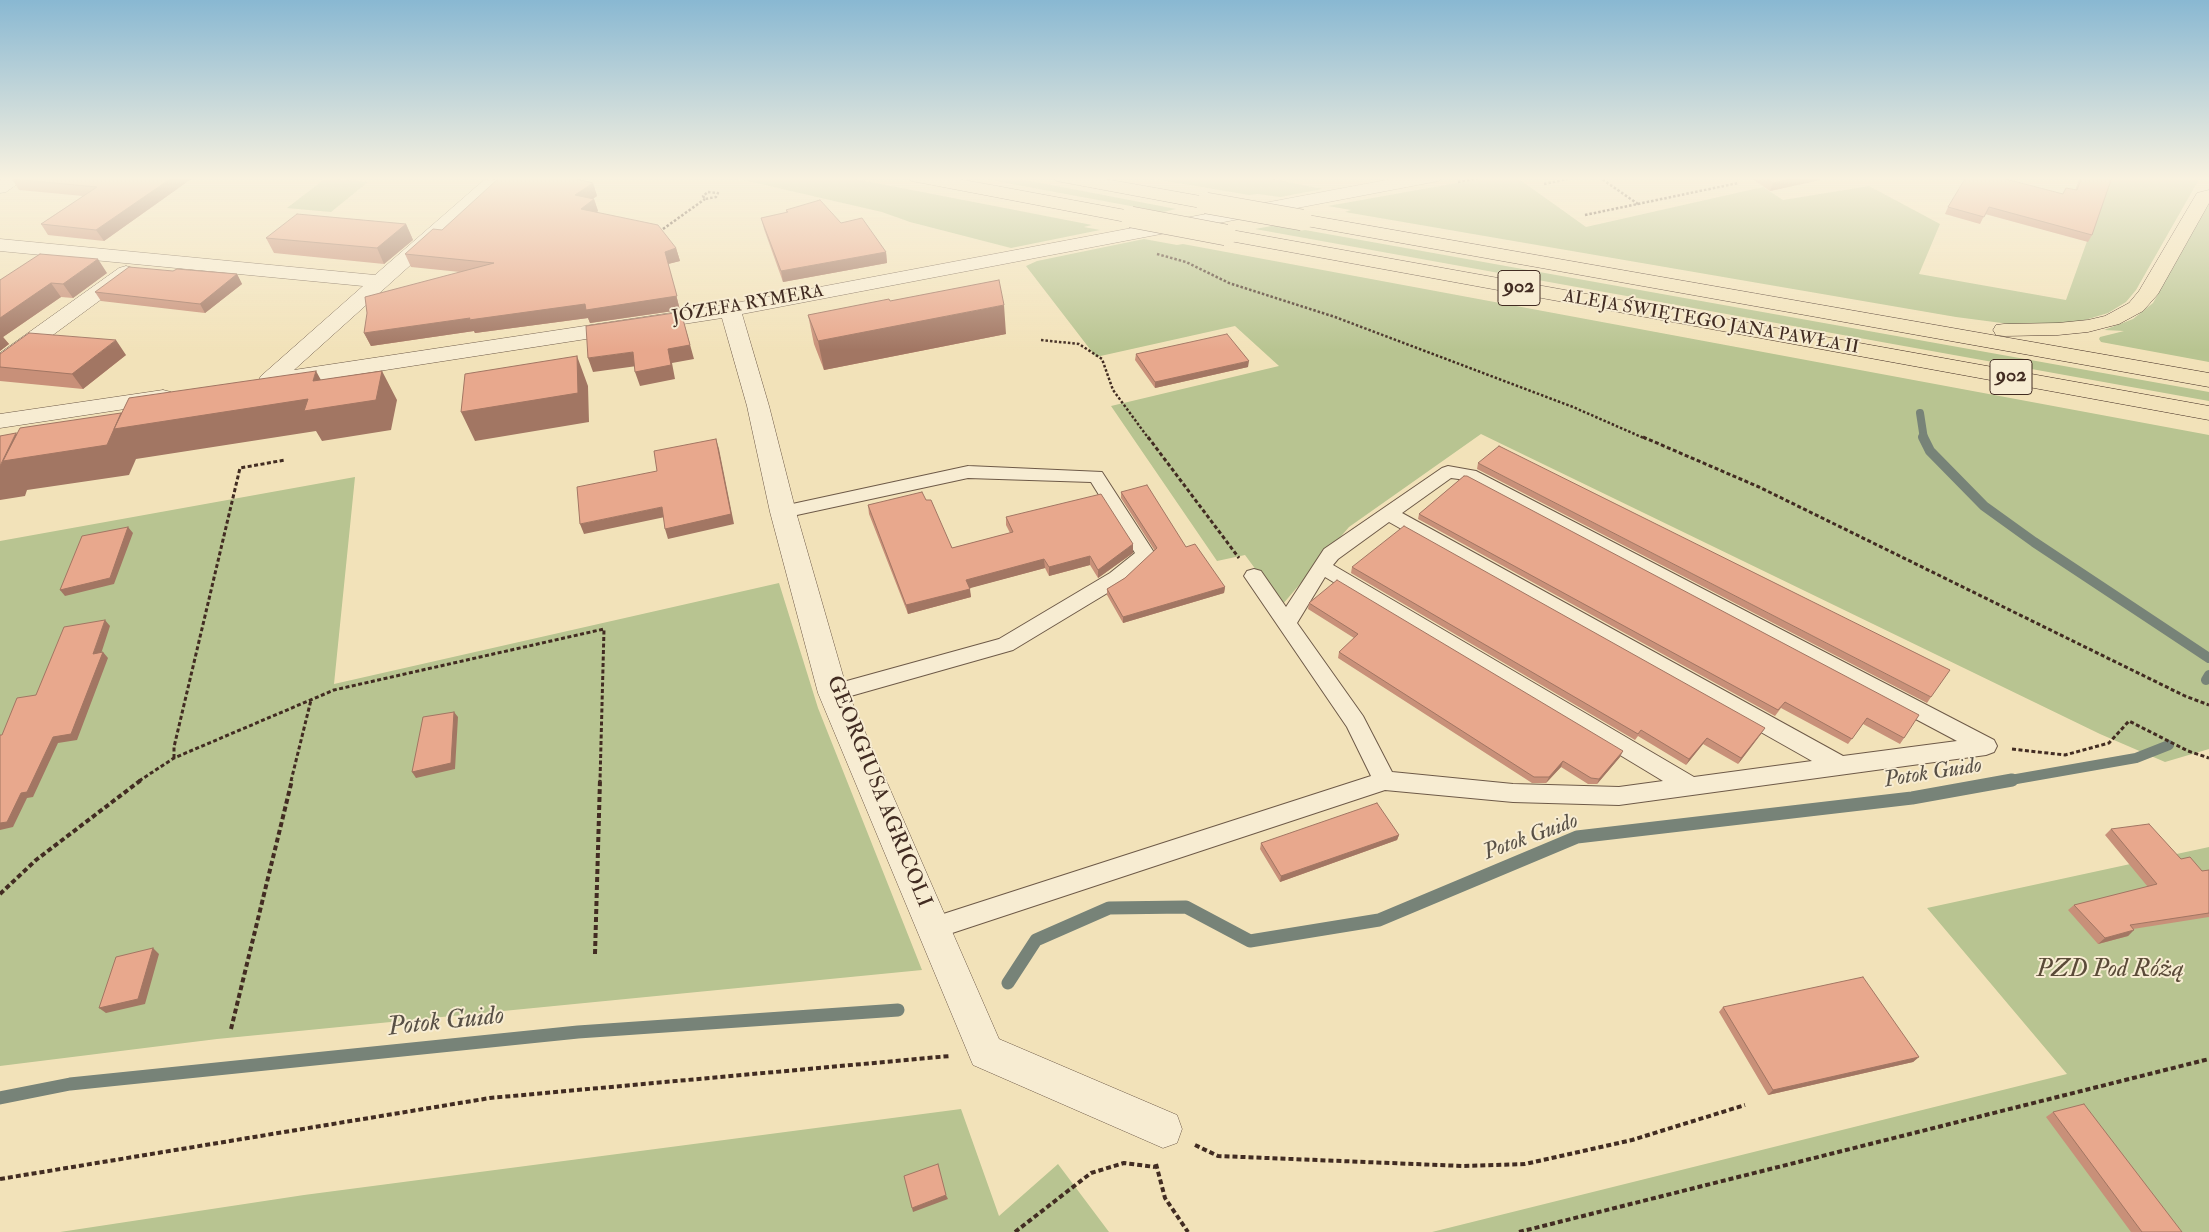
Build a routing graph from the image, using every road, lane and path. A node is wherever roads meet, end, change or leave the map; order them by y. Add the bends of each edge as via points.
1 (433, 234) edge
2 (1115, 234) edge
3 (1223, 234) edge
4 (1385, 234) edge
5 (2181, 234) edge
6 (0, 245) edge
7 (1152, 253) dead end
8 (143, 259) junction
9 (380, 282) junction
10 (730, 310) junction
11 (1845, 315) junction
12 (1041, 340) dead end
13 (0, 363) edge
14 (2209, 380) edge
15 (180, 394) edge
16 (2209, 413) edge
17 (0, 421) edge
18 (285, 460) dead end
19 (783, 512) junction
20 (1389, 514) junction
21 (1322, 567) junction
22 (1254, 576) joint
23 (1287, 623) junction
24 (834, 693) junction
25 (310, 700) junction
26 (2209, 705) edge
27 (1986, 746) junction
28 (174, 758) junction
29 (2209, 758) edge
30 (1841, 766) junction
31 (1385, 781) junction
32 (1691, 786) junction
33 (0, 894) edge
34 (934, 928) junction
35 (595, 954) dead end
36 (231, 1029) dead end
37 (986, 1052) junction
38 (2209, 1058) edge
39 (1745, 1105) dead end
40 (1163, 1129) junction
41 (1155, 1167) junction
42 (0, 1179) edge
43 (1015, 1232) edge
44 (1188, 1232) edge
45 (1519, 1232) edge

1 - 9 street
2 - 10 street, JÓZEFA RYMERA
3 - 16 main road, ALEJA ŚWIĘTEGO JANA PAWŁA II / 902, bridge
4 - 11 main road, ALEJA ŚWIĘTEGO JANA PAWŁA II / 902, bridge
5 - 11 main road via 2148,294 2136,307 2112,320 2088,326 2026,331
6 - 8 street
7 - 26 path via 1186,262 1229,283 1335,317 1581,411 1759,487
8 - 9 street
8 - 13 street
9 - 10 street, JÓZEFA RYMERA via 260,382
10 - 19 street, GEORGIUSA AGRICOLI via 758,406
11 - 14 main road, ALEJA ŚWIĘTEGO JANA PAWŁA II / 902
12 - 22 path via 1079,344 1102,359 1113,390
15 - 17 street
18 - 28 path via 240,468
19 - 24 street, GEORGIUSA AGRICOLI
19 - 24 lane via 968,472 1096,476 1145,554 1117,578 1006,645
20 - 21 lane via 1331,554
20 - 27 lane via 1448,472 1470,475
20 - 30 lane
21 - 23 lane
21 - 32 lane
22 - 23 lane
23 - 31 lane via 1356,722
24 - 34 street, GEORGIUSA AGRICOLI
25 - 28 path
25 - 35 path via 334,690 604,629
25 - 36 path
27 - 29 path via 2065,755 2109,743 2129,721
27 - 30 lane
28 - 33 path via 117,797 36,860
30 - 32 lane
31 - 32 lane via 1512,793 1619,796
31 - 34 lane
34 - 37 street, GEORGIUSA AGRICOLI
37 - 40 street
37 - 42 path via 490,1098
38 - 45 path
39 - 40 path via 1632,1140 1525,1164 1463,1166 1218,1156
40 - 41 path
41 - 43 path via 1124,1163 1091,1173
41 - 44 path via 1166,1198

